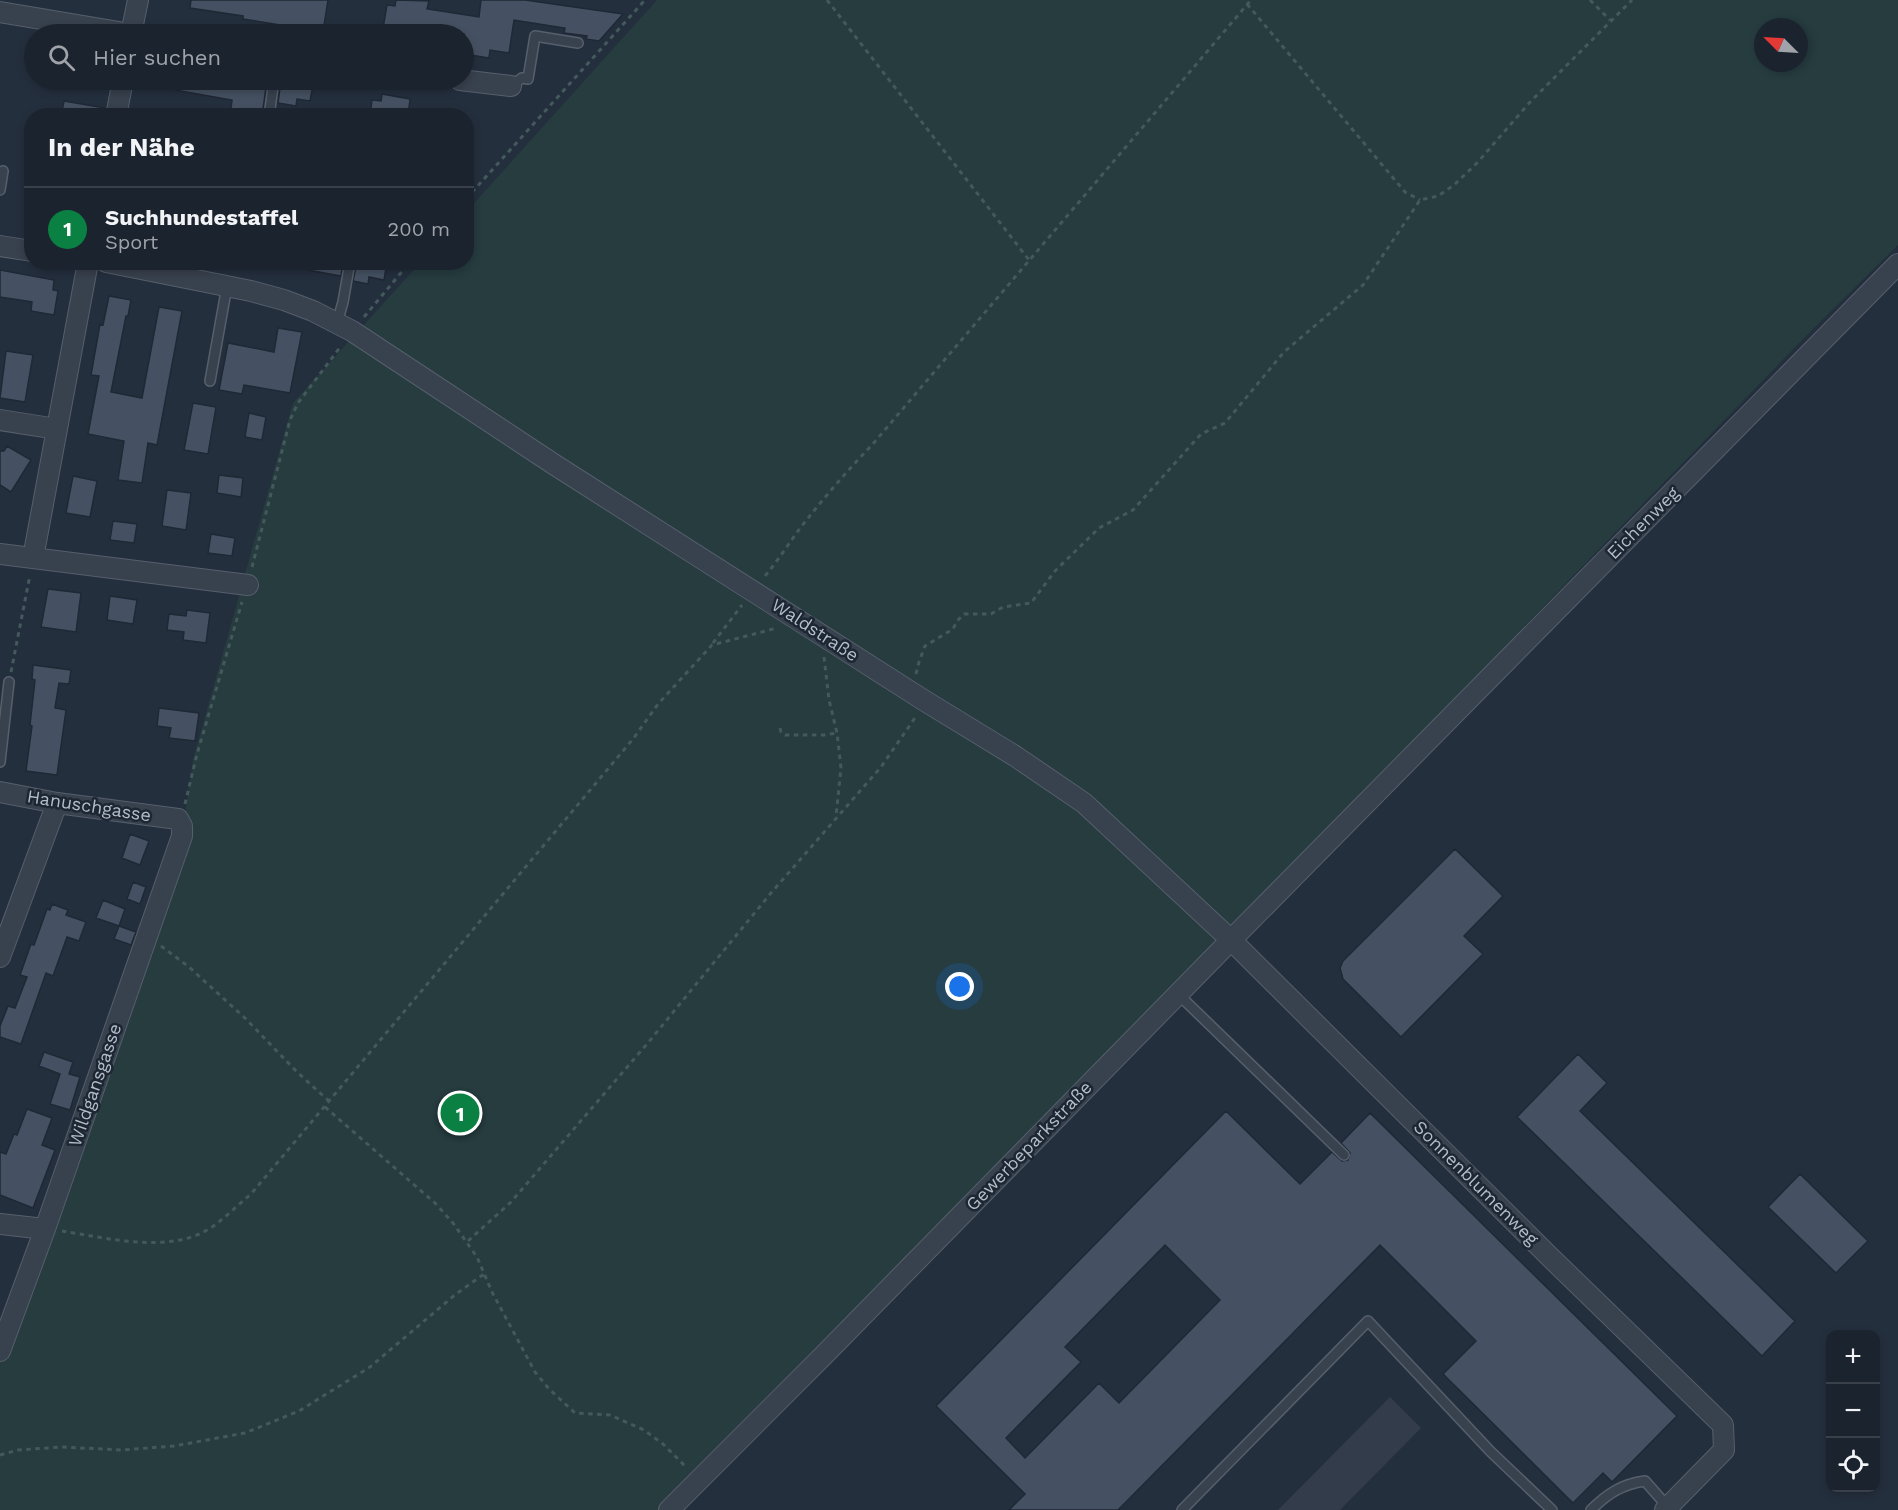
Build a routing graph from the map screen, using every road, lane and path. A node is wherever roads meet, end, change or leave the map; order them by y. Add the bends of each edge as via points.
1 (138, 0) edge
2 (645, 0) edge
3 (827, 0) edge
4 (1251, 0) edge
5 (1590, 0) edge
6 (1632, 0) edge
7 (1248, 4) junction
8 (0, 12) edge
9 (1610, 21) junction
10 (71, 24) edge
11 (133, 24) edge
12 (578, 43) dead end
13 (474, 82) edge
14 (511, 87) joint
15 (121, 90) edge
16 (273, 90) edge
17 (118, 108) edge
18 (270, 108) edge
19 (3, 171) dead end
20 (0, 190) edge
21 (474, 190) edge
22 (1420, 200) junction
23 (0, 246) edge
24 (24, 250) edge
25 (1029, 260) junction
26 (1898, 264) edge
27 (87, 270) edge
28 (146, 270) edge
29 (349, 270) edge
30 (402, 270) edge
31 (227, 286) junction
32 (345, 327) junction
33 (210, 381) dead end
34 (0, 420) edge
35 (57, 429) junction
36 (0, 554) edge
37 (33, 558) junction
38 (248, 585) junction
39 (753, 590) junction
40 (803, 622) junction
41 (828, 637) junction
42 (712, 645) junction
43 (9, 682) joint
44 (917, 695) junction
45 (780, 728) dead end
46 (837, 733) junction
47 (0, 762) edge
48 (1388, 781) joint
49 (0, 792) edge
50 (57, 803) junction
51 (836, 818) junction
52 (178, 819) junction
53 (147, 937) junction
54 (1230, 940) junction
55 (0, 957) edge
56 (1178, 994) junction
57 (329, 1101) junction
58 (324, 1107) junction
59 (1344, 1155) dead end
60 (0, 1224) edge
61 (45, 1229) junction
62 (468, 1241) junction
63 (484, 1274) junction
64 (0, 1350) edge
65 (0, 1455) edge
66 (697, 1481) junction
67 (1667, 1508) edge
68 (669, 1510) edge
69 (1182, 1510) edge
70 (1552, 1510) edge
71 (1591, 1510) edge

1 - 11 street
2 - 21 path
3 - 25 path
4 - 7 path
5 - 9 path
6 - 9 path
7 - 22 path via 1405,192
7 - 25 path
8 - 10 street
9 - 22 path via 1454,185 1438,196
12 - 14 lane via 535,36 528,79 522,78
13 - 14 street
15 - 17 street
16 - 18 lane
19 - 20 lane
22 - 44 path via 1363,285 1284,352 1226,423 1201,434 1133,510 1099,528 1055,571 1031,603 1003,607 991,614 964,614 953,629 925,646 916,677
23 - 24 street
25 - 39 path via 836,485
26 - 48 street, Eichenweg
27 - 35 street
28 - 31 street, Waldstraße
29 - 32 lane via 343,302
30 - 32 path
31 - 32 street, Waldstraße via 284,300
31 - 33 lane
32 - 38 path via 290,420
32 - 39 street, Waldstraße
34 - 35 street
35 - 37 street
36 - 37 street
37 - 38 street
37 - 43 path
38 - 52 path
39 - 40 street, Waldstraße
39 - 42 path
40 - 41 street, Waldstraße
40 - 42 path
41 - 44 street, Waldstraße
41 - 46 path via 824,654
42 - 57 path via 658,704 633,739
43 - 47 lane
44 - 51 path via 900,742
44 - 54 street, Waldstraße via 1084,803
45 - 46 path via 785,735
46 - 51 path via 841,768
48 - 54 street, Gewerbeparkstraße
49 - 50 street, Hanuschgasse
50 - 52 street, Hanuschgasse
50 - 55 street
51 - 62 path via 551,1157 511,1202
52 - 53 street, Wildgansgasse via 182,836
53 - 57 path via 189,967
53 - 61 street, Wildgansgasse
54 - 56 street, Gewerbeparkstraße
54 - 67 street, Sonnenblumenweg via 1723,1425 1724,1450
56 - 59 lane
56 - 66 street, Gewerbeparkstraße
57 - 58 path
58 - 61 path via 251,1194 210,1228 181,1240 148,1243
58 - 62 path via 435,1203
60 - 61 street
61 - 64 street, Wildgansgasse
62 - 63 path
63 - 65 path via 370,1367 299,1411 245,1432 174,1446 122,1450 62,1447
63 - 66 path via 535,1372 562,1401 575,1413 610,1415 644,1430 679,1459
66 - 68 street, Gewerbeparkstraße
67 - 71 lane via 1645,1481 1606,1494
69 - 70 lane via 1368,1321 1491,1452

